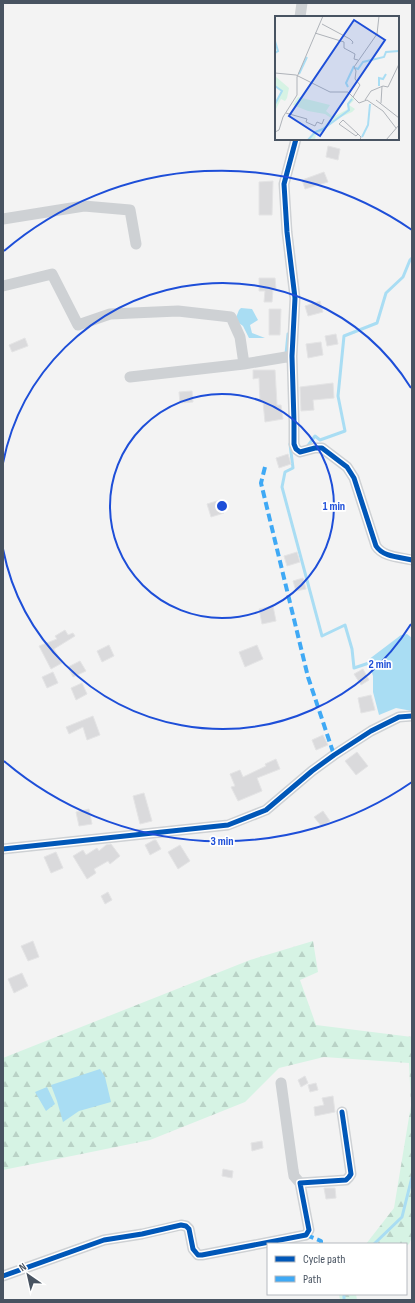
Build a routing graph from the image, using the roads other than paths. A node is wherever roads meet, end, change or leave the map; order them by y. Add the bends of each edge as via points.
1 (302, 3) edge
2 (300, 16) edge
3 (296, 140) edge
4 (3, 219) edge
5 (136, 244) dead end
6 (3, 286) edge
7 (292, 356) junction
8 (244, 364) junction
9 (130, 377) dead end
10 (412, 560) edge
11 (412, 716) edge
12 (3, 850) edge
13 (282, 1083) dead end
14 (342, 1112) dead end
15 (300, 1182) junction
16 (3, 1276) edge

1 - 2 street
3 - 7 street via 284,184 295,298
4 - 5 street via 84,206 130,210
6 - 8 street via 52,274 78,325 110,314 178,311 231,317 240,337
7 - 8 street
7 - 10 street via 294,447 300,452 322,448 347,467 354,478 378,549 381,553
8 - 9 street
11 - 12 street via 399,717 371,731 312,771 266,810 228,825
13 - 15 street via 294,1176
14 - 15 street via 350,1177 346,1180
15 - 16 street via 309,1230 306,1235 198,1255 193,1249 189,1229 181,1225 104,1240

